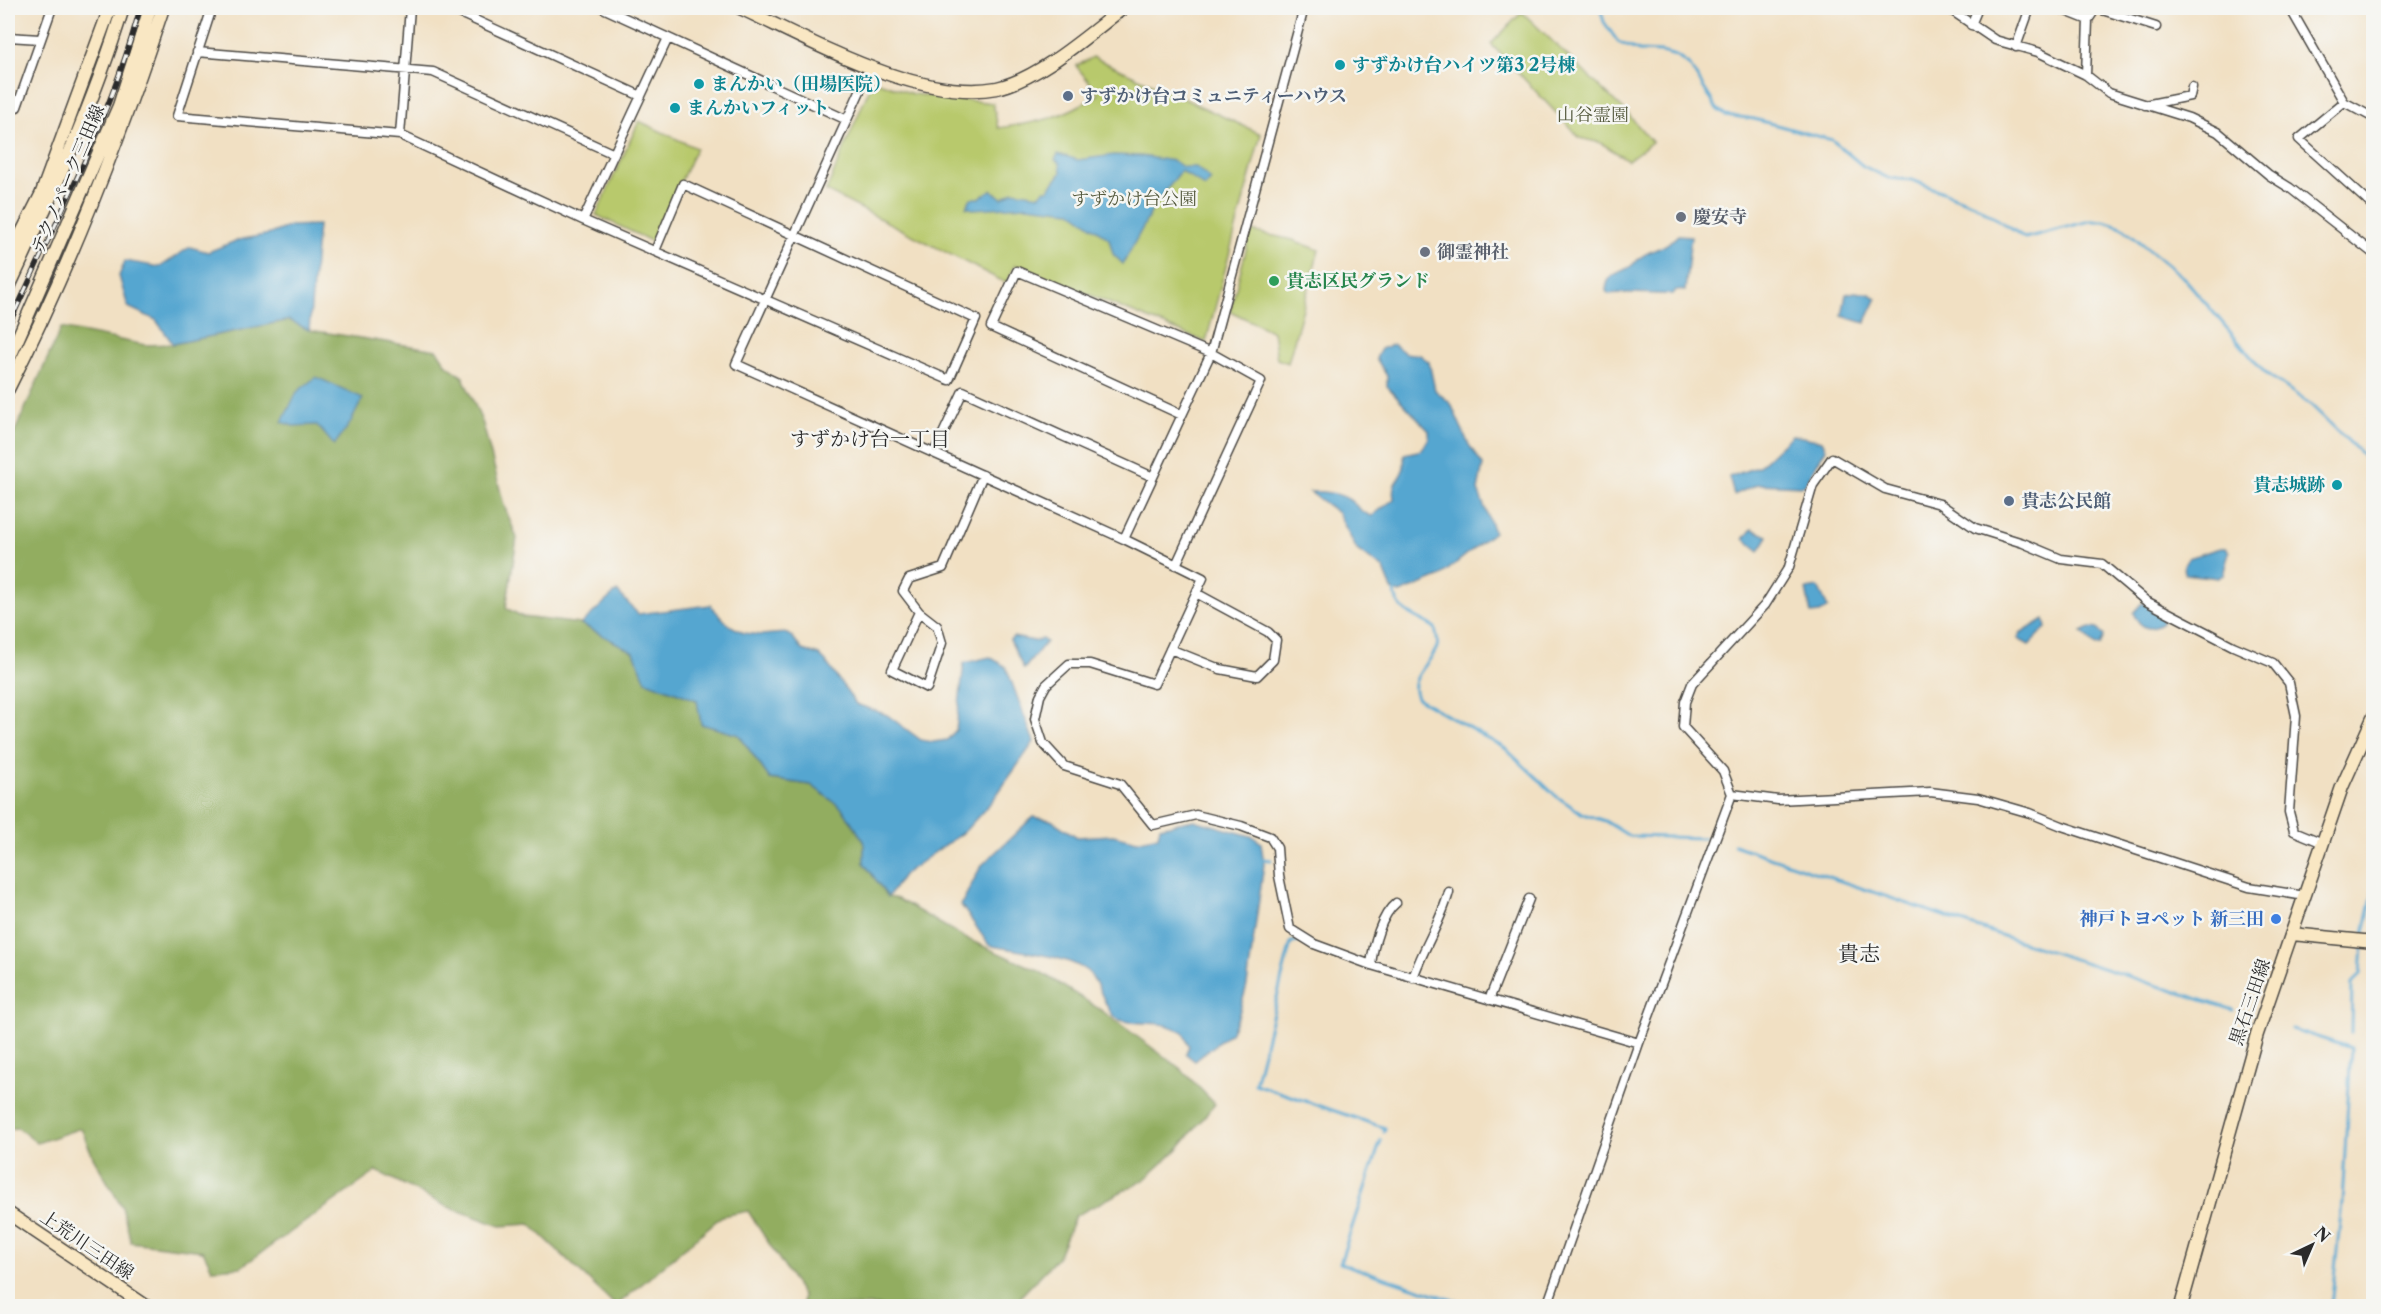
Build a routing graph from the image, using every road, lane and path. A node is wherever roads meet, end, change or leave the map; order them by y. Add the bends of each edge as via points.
1 (52, 8) edge
2 (110, 8) edge
3 (123, 8) edge
4 (150, 8) edge
5 (163, 8) edge
6 (212, 8) edge
7 (410, 8) edge
8 (438, 8) edge
9 (603, 8) edge
10 (740, 8) edge
11 (1123, 8) edge
12 (1304, 8) edge
13 (1948, 8) edge
14 (1978, 8) edge
15 (2030, 8) edge
16 (2058, 8) edge
17 (2096, 8) edge
18 (2290, 8) edge
19 (2088, 20) junction
20 (1971, 25) junction
21 (2156, 27) dead end
22 (8, 37) edge
23 (668, 38) junction
24 (40, 39) junction
25 (2016, 47) junction
26 (197, 52) junction
27 (405, 68) junction
28 (870, 69) junction
29 (2086, 75) junction
30 (2192, 87) dead end
31 (641, 96) junction
32 (2344, 102) junction
33 (2145, 105) junction
34 (8, 106) edge
35 (2373, 118) edge
36 (847, 120) junction
37 (400, 135) junction
38 (614, 154) junction
39 (2373, 207) edge
40 (583, 219) junction
41 (795, 234) junction
42 (655, 251) junction
43 (2373, 254) edge
44 (55, 257) junction
45 (8, 260) edge
46 (8, 289) edge
47 (764, 300) junction
48 (1211, 353) junction
49 (8, 361) edge
50 (8, 387) edge
51 (1182, 415) junction
52 (934, 453) junction
53 (983, 475) junction
54 (1153, 477) junction
55 (1124, 539) junction
56 (1176, 565) junction
57 (1196, 593) junction
58 (919, 612) junction
59 (1170, 650) junction
60 (2373, 716) edge
61 (1732, 794) junction
62 (2323, 843) junction
63 (1449, 892) dead end
64 (2305, 896) junction
65 (1528, 899) dead end
66 (1396, 903) dead end
67 (2292, 934) junction
68 (2373, 942) edge
69 (1371, 965) junction
70 (1413, 978) junction
71 (1489, 1000) junction
72 (1639, 1043) junction
73 (8, 1213) edge
74 (146, 1306) edge
75 (1547, 1306) edge
76 (2181, 1306) edge

1 - 24 street
2 - 45 main road via 40,195
3 - 46 main road, テクノパーク三田線 via 104,70 66,167
4 - 44 main road, テクノパーク三田線 via 119,106
5 - 50 main road via 118,139 31,343
6 - 26 street
7 - 27 street
8 - 31 street via 451,9
9 - 23 street
10 - 28 main road
11 - 28 main road via 1048,65 998,87 952,90
12 - 48 street
13 - 20 street
14 - 20 street
15 - 25 street
16 - 19 street
17 - 19 street
17 - 21 street
18 - 32 street
19 - 29 street
20 - 25 street
22 - 24 street
23 - 31 street
23 - 36 street
24 - 34 street via 17,107
25 - 29 street via 2038,52
26 - 27 street
26 - 37 street via 177,116
27 - 37 street
27 - 38 street via 433,72
28 - 36 street
29 - 33 street via 2109,93
30 - 33 street via 2190,96
31 - 38 street
32 - 35 street
32 - 39 street via 2299,139
33 - 43 street via 2189,118 2218,132 2269,176
36 - 41 street
37 - 40 street
38 - 40 street
40 - 42 street
41 - 42 street via 683,184
41 - 47 street
41 - 47 street via 976,319 949,380
42 - 47 street
44 - 49 main road, テクノパーク三田線
44 - 50 main road
47 - 52 street via 736,364
48 - 51 street
48 - 51 street via 1017,271 1008,290 991,327
48 - 56 street via 1261,381
51 - 54 street
52 - 53 street
52 - 54 street via 963,391
53 - 55 street
53 - 58 street via 943,568 909,579 903,591
54 - 55 street
55 - 56 street
56 - 57 street via 1203,578
57 - 59 street
57 - 59 street via 1268,632 1276,640 1273,660 1257,676 1220,669
58 - 58 street via 892,670 927,688 942,643 937,626
59 - 69 street via 1154,684 1090,664 1069,664 1040,696 1035,719 1043,743 1064,766 1120,784 1154,825 1196,815 1270,837 1277,848 1290,929 1314,944
60 - 62 main road, 黒石三田線
61 - 62 street via 1723,771 1683,728 1685,702 1692,684 1765,605 1789,567 1813,485 1832,458 1885,489 1940,504 1976,528 2061,559 2102,564 2146,601 2273,663 2289,683 2296,716 2289,812 2294,831
61 - 64 street via 1778,800 1930,792 1978,798 2248,887
61 - 72 street
62 - 64 main road, 黒石三田線
63 - 70 street
64 - 67 main road, 黒石三田線
65 - 71 street
66 - 69 street via 1390,908 1377,940
67 - 68 main road
67 - 76 main road, 黒石三田線 via 2250,1056
69 - 70 street
70 - 71 street
71 - 72 street
72 - 75 street
73 - 74 main road, 上荒川三田線

